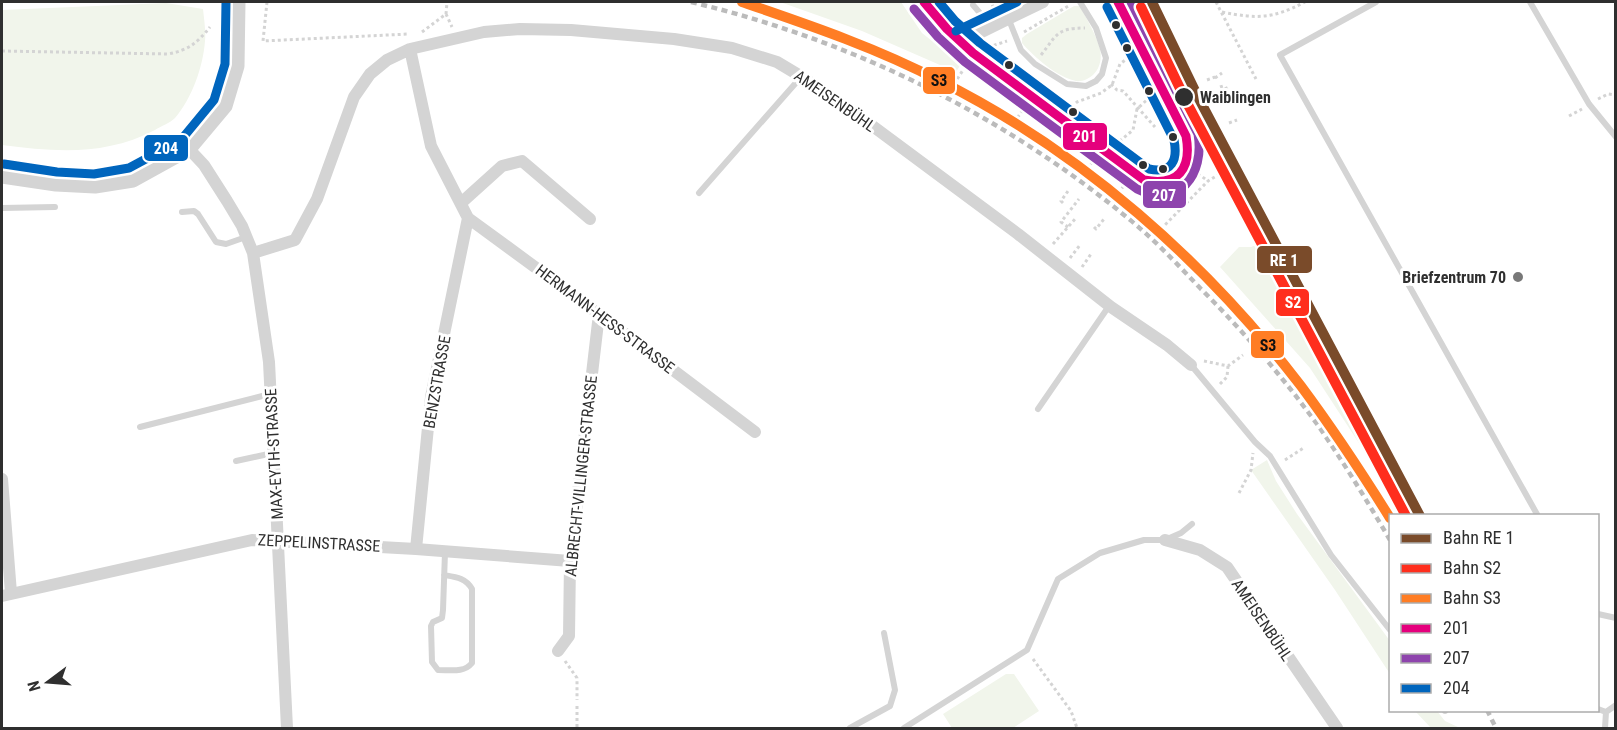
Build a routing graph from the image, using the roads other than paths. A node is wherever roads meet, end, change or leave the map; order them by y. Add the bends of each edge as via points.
1 (238, 2) edge
2 (924, 2) edge
3 (1080, 2) edge
4 (1118, 2) edge
5 (1376, 2) edge
6 (1530, 2) edge
7 (1036, 4) edge
8 (973, 5) dead end
9 (1010, 20) junction
10 (993, 28) junction
11 (961, 42) junction
12 (410, 49) junction
13 (802, 77) junction
14 (1616, 137) edge
15 (189, 149) junction
16 (2, 176) edge
17 (699, 193) dead end
18 (461, 203) junction
19 (55, 207) dead end
20 (2, 208) edge
21 (182, 212) dead end
22 (468, 218) junction
23 (590, 219) dead end
24 (247, 237) junction
25 (253, 253) junction
26 (1109, 306) junction
27 (599, 314) junction
28 (1191, 365) joint
29 (1219, 385) road end
30 (1213, 392) junction
31 (271, 394) junction
32 (1038, 409) dead end
33 (140, 428) dead end
34 (754, 432) dead end
35 (274, 453) junction
36 (236, 461) dead end
37 (2, 479) edge
38 (1537, 514) edge
39 (1192, 524) dead end
40 (1165, 540) junction
41 (279, 541) junction
42 (416, 549) junction
43 (445, 551) junction
44 (570, 561) junction
45 (444, 575) junction
46 (6, 595) edge
47 (1599, 614) edge
48 (1616, 618) edge
49 (1389, 629) edge
50 (884, 633) dead end
51 (558, 651) road end
52 (1616, 705) edge
53 (1599, 709) edge
54 (1606, 712) junction
55 (287, 729) edge
56 (850, 729) edge
57 (904, 729) edge
58 (1337, 729) edge
59 (1605, 729) edge

1 - 15 street via 237,66 225,106
2 - 11 street
3 - 9 lane via 1105,50 1106,66 1091,84 1067,84 1035,64 1021,50
4 - 11 lane via 1186,136 1186,166 1167,182 1144,180
5 - 38 lane via 1280,55
6 - 14 lane via 1589,104
7 - 9 street
8 - 10 lane
9 - 10 street
10 - 11 street
12 - 13 street, AMEISENBÜHL via 484,32 571,30 732,48 777,62
12 - 18 street, HERMANN-HESS-STRASSE via 431,146
12 - 25 street via 370,74 354,97 317,199 295,240
13 - 17 lane
13 - 26 street, AMEISENBÜHL
15 - 16 street via 133,180 95,186
15 - 24 street, MAX-EYTH-STRASSE via 204,165
18 - 22 street, HERMANN-HESS-STRASSE
18 - 23 street via 502,166 522,161
19 - 20 lane
21 - 24 lane via 198,214 216,242 226,244
22 - 27 street, HERMANN-HESS-STRASSE
22 - 42 street, BENZSTRASSE via 431,397
24 - 25 street, MAX-EYTH-STRASSE
25 - 31 street, MAX-EYTH-STRASSE
26 - 28 street, AMEISENBÜHL via 1144,324
26 - 32 lane
27 - 34 street, HERMANN-HESS-STRASSE
27 - 44 street, ALBRECHT-VILLINGER-STRASSE
28 - 30 lane
29 - 30 lane
30 - 49 lane via 1270,456 1331,555
31 - 33 lane
31 - 35 street, MAX-EYTH-STRASSE
35 - 36 lane
35 - 41 street, MAX-EYTH-STRASSE
37 - 46 street
39 - 40 lane
40 - 57 lane via 1143,540 1100,553 1058,579 1027,650
40 - 58 street, AMEISENBÜHL via 1200,550 1227,567
41 - 42 street, ZEPPELINSTRASSE
41 - 46 street, ZEPPELINSTRASSE via 252,540
41 - 55 street, MAX-EYTH-STRASSE
42 - 43 street, ZEPPELINSTRASSE
43 - 44 street, ZEPPELINSTRASSE
43 - 45 lane
44 - 51 street, ALBRECHT-VILLINGER-STRASSE via 569,636
45 - 45 lane via 442,618 431,626 432,662 438,670 462,670 472,663 472,589 461,578
47 - 48 lane
50 - 56 lane via 895,690 890,706
52 - 54 lane
53 - 54 lane
54 - 59 lane

